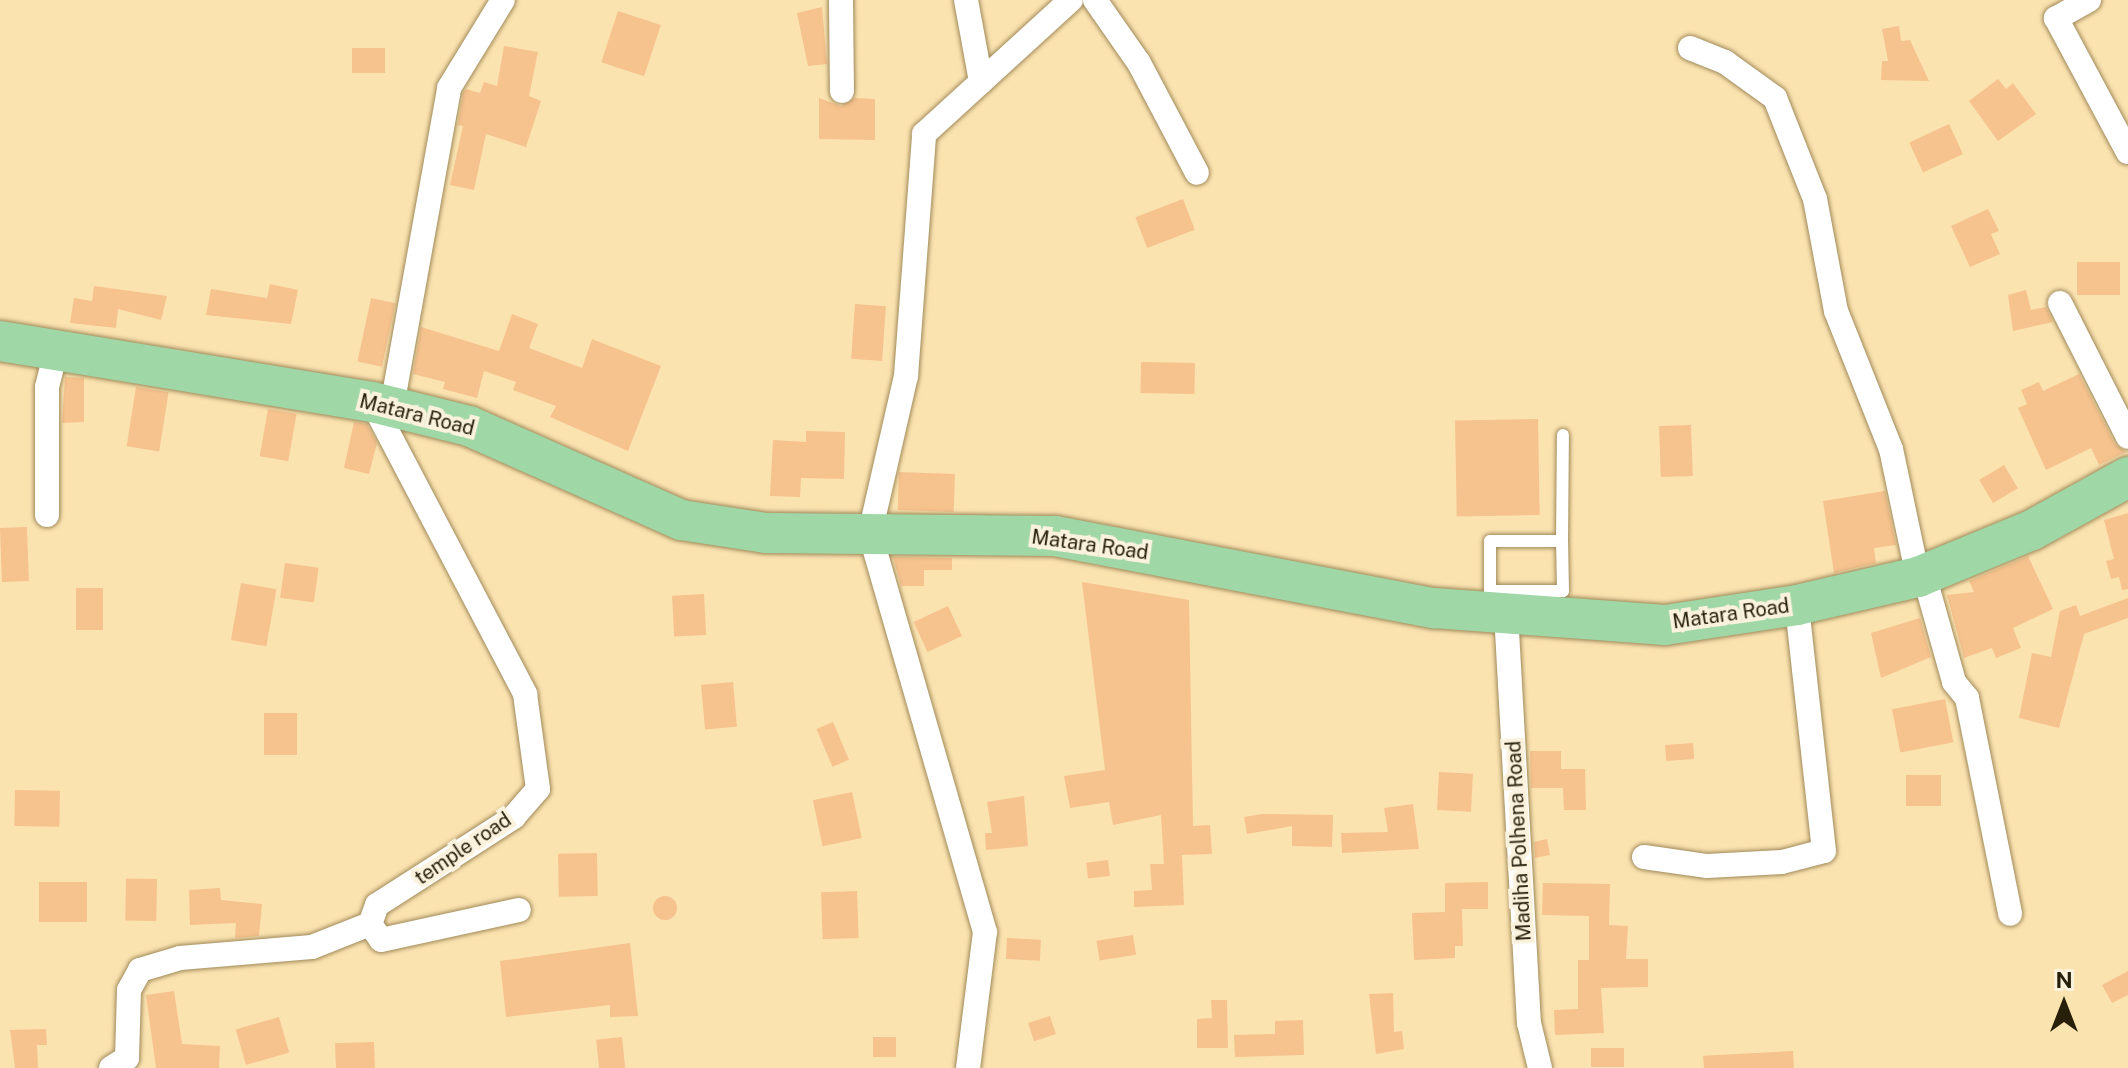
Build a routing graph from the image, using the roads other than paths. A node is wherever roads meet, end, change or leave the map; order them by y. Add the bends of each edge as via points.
1 (503, 0) edge
2 (841, 0) edge
3 (966, 0) edge
4 (1071, 0) edge
5 (1095, 0) edge
6 (2089, 0) edge
7 (1690, 48) dead end
8 (981, 82) junction
9 (842, 91) dead end
10 (2128, 152) edge
11 (1197, 173) dead end
12 (2060, 303) dead end
13 (0, 341) edge
14 (56, 352) junction
15 (382, 404) junction
16 (1563, 435) dead end
17 (2128, 437) edge
18 (2128, 477) edge
19 (47, 515) dead end
20 (870, 533) junction
21 (1562, 541) junction
22 (1921, 576) junction
23 (1495, 605) junction
24 (1797, 605) junction
25 (1644, 857) dead end
26 (519, 910) dead end
27 (2010, 914) dead end
28 (370, 924) junction
29 (111, 1068) edge
30 (968, 1068) edge
31 (1540, 1068) edge

1 - 15 street via 449,88
2 - 9 street
3 - 8 street
4 - 8 street
5 - 11 street via 1139,63
6 - 10 street via 2056,18
7 - 22 street via 1725,62 1775,98 1815,199 1836,311 1891,449
8 - 20 street via 924,134 906,376
12 - 17 street
13 - 14 highway, Matara Road
14 - 15 highway, Matara Road
14 - 19 street via 47,387
15 - 20 highway, Matara Road via 469,426 681,520 766,533
15 - 28 street, temple road via 525,694 538,789 514,817 377,905
16 - 21 lane
18 - 22 highway, Matara Road via 2032,530
20 - 23 highway, Matara Road via 1055,536 1434,608
20 - 30 street via 985,932
21 - 23 lane via 1563,591
21 - 23 lane via 1490,541
22 - 24 highway, Matara Road
22 - 27 street via 1954,682 1967,698
23 - 24 highway, Matara Road via 1665,625
23 - 31 street, Madiha Polhena Road via 1529,1023
24 - 25 street via 1824,851 1782,862 1707,866
26 - 28 street via 381,940
28 - 29 street via 312,947 180,958 140,970 129,990 127,1058

